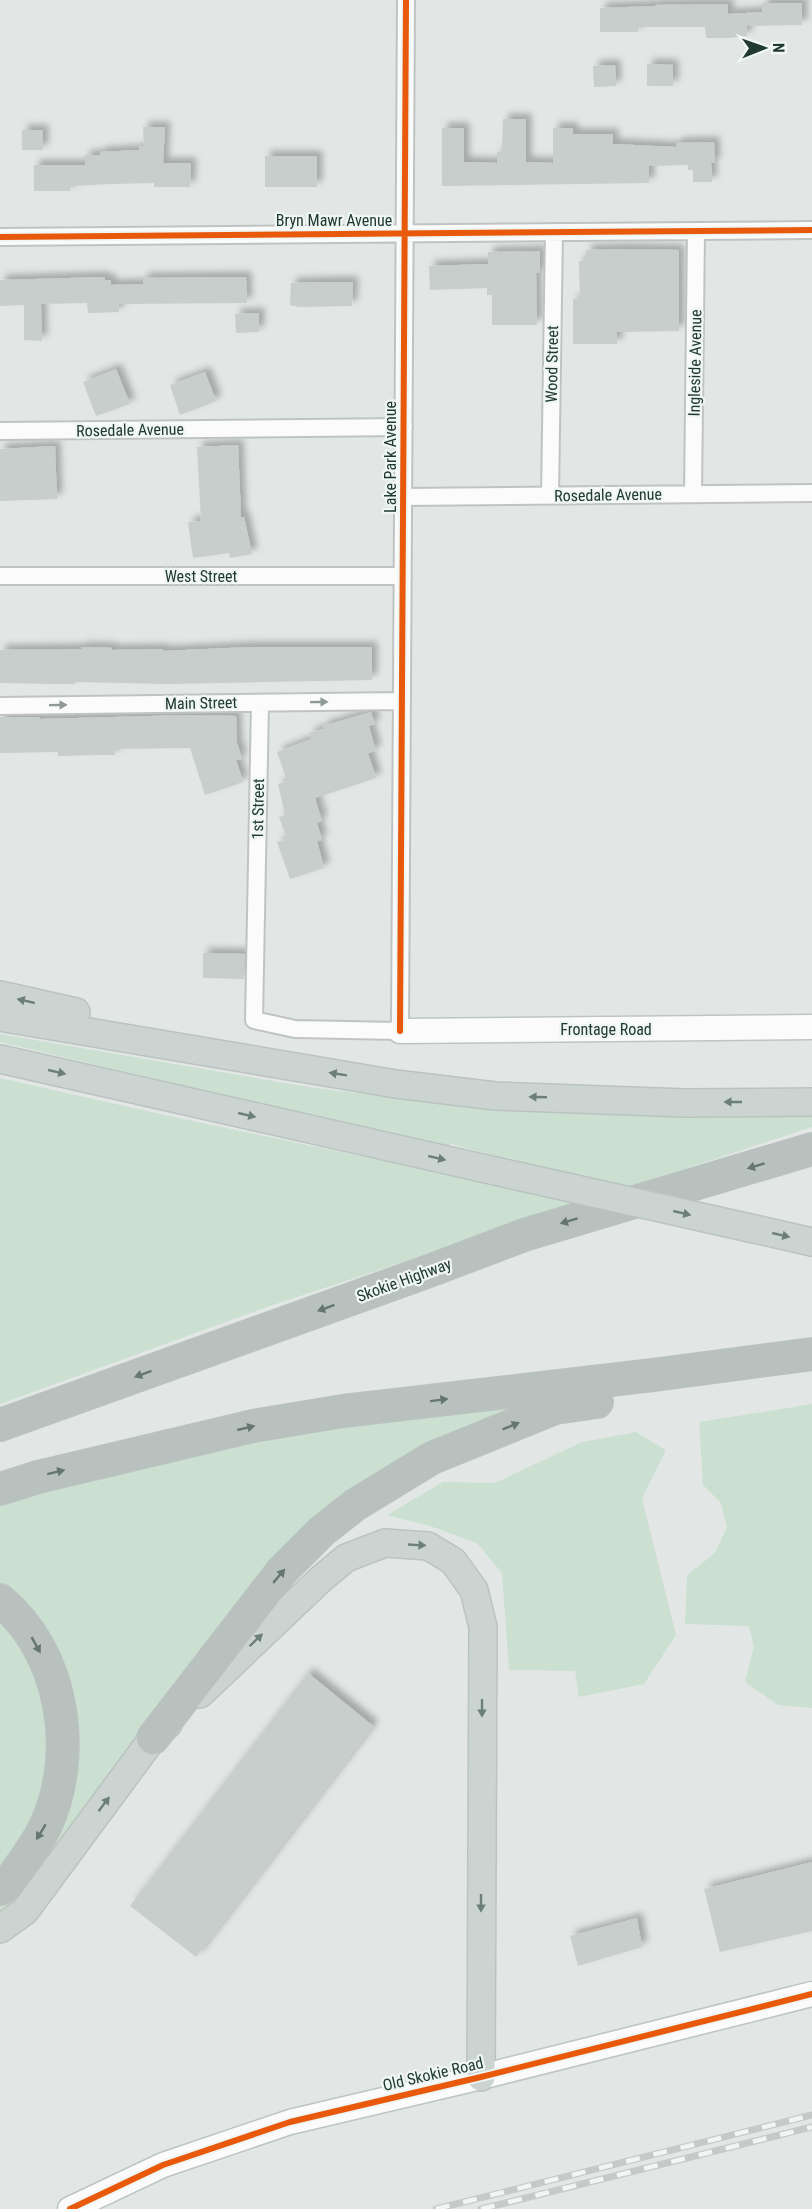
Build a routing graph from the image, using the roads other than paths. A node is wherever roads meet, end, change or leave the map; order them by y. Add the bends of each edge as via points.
1 (406, 0) edge
2 (812, 230) edge
3 (696, 231) junction
4 (554, 232) junction
5 (405, 233) junction
6 (0, 237) edge
7 (404, 427) junction
8 (0, 431) edge
9 (812, 493) edge
10 (693, 494) junction
11 (550, 496) junction
12 (403, 497) junction
13 (0, 576) edge
14 (403, 576) junction
15 (402, 701) junction
16 (260, 702) junction
17 (0, 706) edge
18 (0, 995) edge
19 (0, 1017) edge
20 (812, 1028) edge
21 (400, 1030) junction
22 (203, 1051) junction
23 (0, 1059) edge
24 (812, 1102) edge
25 (812, 1149) edge
26 (812, 1242) edge
27 (812, 1354) edge
28 (812, 1370) edge
29 (0, 1425) edge
30 (0, 1489) edge
31 (0, 1600) edge
32 (153, 1738) junction
33 (0, 1890) edge
34 (0, 1929) edge
35 (812, 1994) edge
36 (481, 2077) junction
37 (70, 2209) edge

1 - 5 street, Lake Park Avenue
2 - 3 street, Bryn Mawr Avenue
3 - 4 street, Bryn Mawr Avenue
3 - 10 street, Ingleside Avenue
4 - 5 street, Bryn Mawr Avenue
4 - 11 street, Wood Street
5 - 6 street, Bryn Mawr Avenue
5 - 7 street, Lake Park Avenue
7 - 8 street, Rosedale Avenue
7 - 12 street, Lake Park Avenue
9 - 10 street, Rosedale Avenue
10 - 11 street, Rosedale Avenue
11 - 12 street, Rosedale Avenue
12 - 14 street, Lake Park Avenue
13 - 14 street, West Street
14 - 15 street, Lake Park Avenue
16 -> 15 street, Main Street
15 - 21 street, Lake Park Avenue
17 -> 16 street, Main Street
16 - 21 street, 1st Street via 254,1020 295,1029
22 -> 18 main road via 138,1026
19 - 22 main road
20 - 21 street, Frontage Road
24 -> 22 main road via 685,1103 495,1096
23 -> 26 main road, bridge
25 -> 29 highway, Skokie Highway via 524,1235
30 -> 27 highway via 241,1429 343,1411
32 -> 28 highway via 282,1571 355,1506 432,1458 555,1408
31 -> 33 highway via 29,1633 49,1667 62,1724 57,1789 46,1825 9,1883
34 -> 32 main road via 25,1911
32 -> 36 main road via 346,1558 385,1543 428,1546 453,1561 474,1590 483,1627
35 - 36 street, Old Skokie Road
36 - 37 street, Old Skokie Road via 249,2134 163,2165

